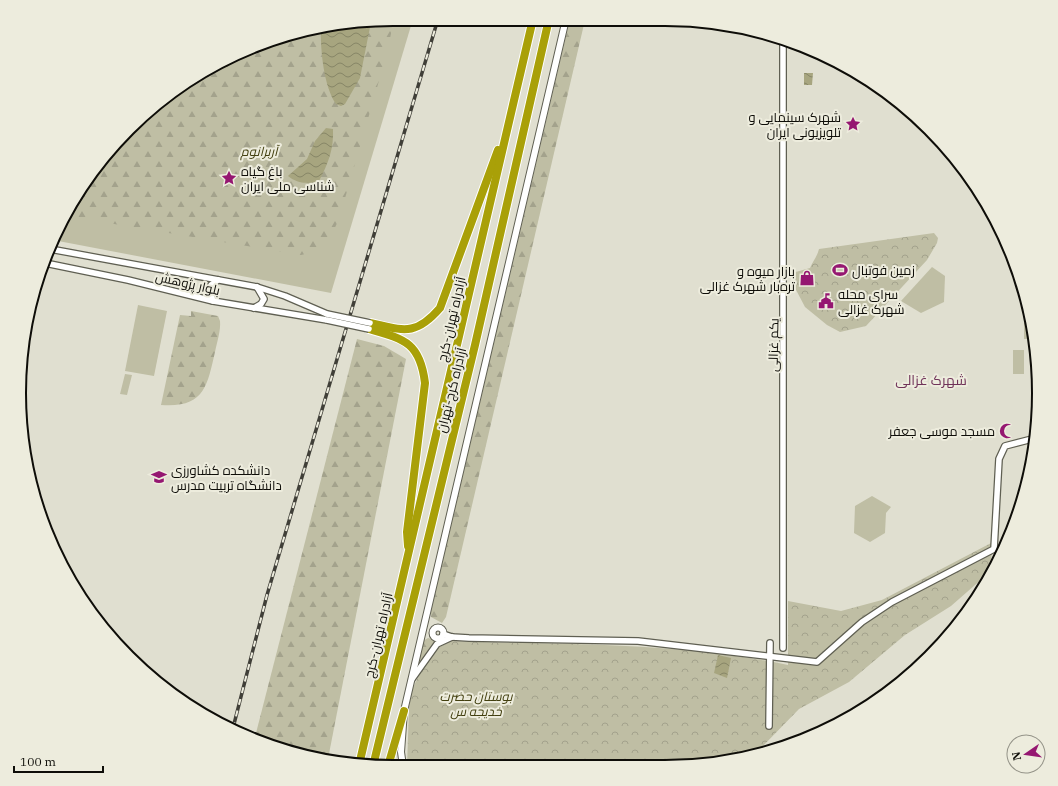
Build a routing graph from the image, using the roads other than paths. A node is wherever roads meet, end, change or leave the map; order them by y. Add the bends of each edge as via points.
1 (530, 26) edge
2 (547, 26) edge
3 (565, 26) edge
4 (783, 45) edge
5 (508, 123) junction
6 (56, 249) edge
7 (49, 265) edge
8 (218, 280) junction
9 (257, 287) junction
10 (214, 301) junction
11 (254, 309) junction
12 (327, 317) junction
13 (369, 326) junction
14 (1029, 440) edge
15 (408, 558) junction
16 (425, 622) junction
17 (434, 632) junction
18 (443, 634) joint
19 (421, 638) junction
20 (452, 638) junction
21 (770, 643) dead end
22 (783, 648) dead end
23 (770, 658) junction
24 (412, 679) junction
25 (404, 711) junction
26 (769, 726) dead end
27 (362, 758) edge
28 (375, 759) edge
29 (390, 760) edge
30 (402, 760) edge

1 - 5 highway, آزادراه تهران-کرج
2 - 28 highway, آزادراه کرج-تهران via 475,345
3 - 16 main road
4 - 22 street, یکم غزالی
5 - 13 highway via 440,308 427,322 407,330
5 - 15 highway, آزادراه تهران-کرج
6 - 8 street, بلوار پژوهش
7 - 10 street, بلوار پژوهش via 128,280
8 - 9 street, بلوار پژوهش
8 - 10 street via 210,290
9 - 11 street via 264,299
9 - 12 street, بلوار پژوهش via 285,296
10 - 11 street, بلوار پژوهش
11 - 12 street, بلوار پژوهش
12 - 13 street, bridge
13 - 15 highway via 401,338 420,357 424,369 425,383 407,532
14 - 23 street via 1005,446 999,460 994,548 892,602 862,622 817,662
15 - 27 highway, آزادراه تهران-کرج
16 - 17 main road
16 - 19 main road
17 - 18 main road via 441,628
17 - 19 main road
18 - 20 street
19 - 24 main road
20 - 23 street via 638,641
20 - 24 street via 437,644
21 - 23 street
23 - 26 street
24 - 25 main road
25 - 29 highway
25 - 30 main road

